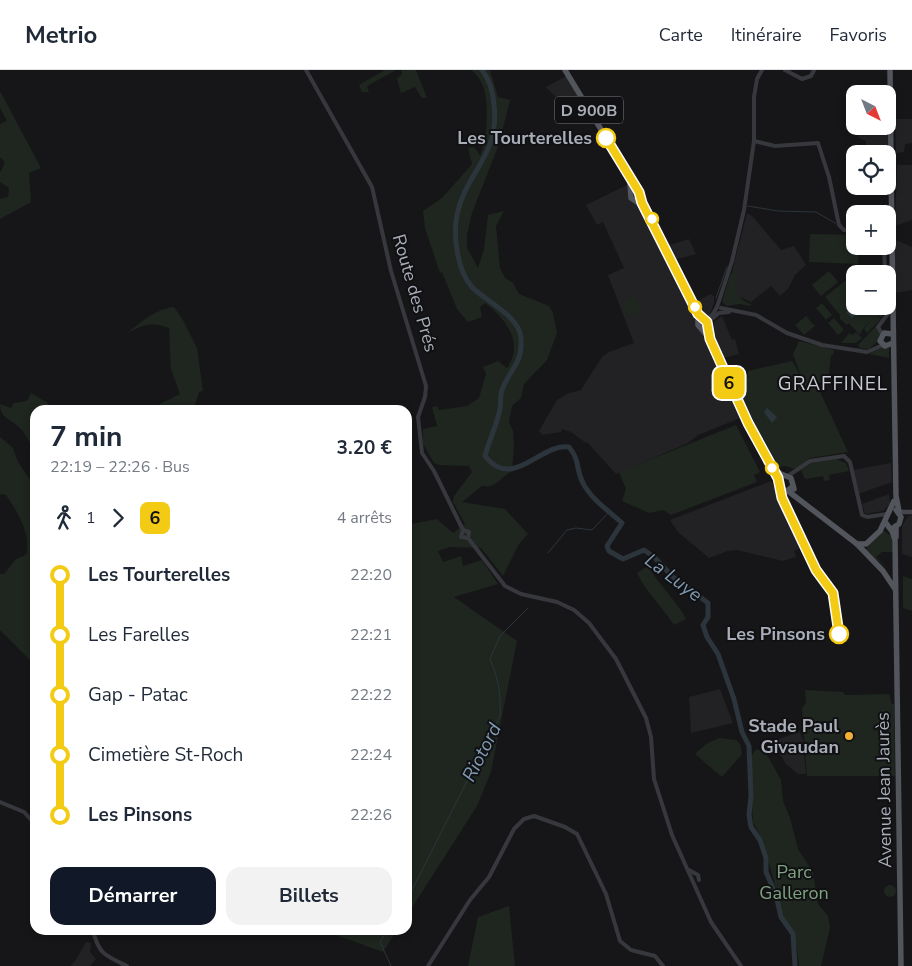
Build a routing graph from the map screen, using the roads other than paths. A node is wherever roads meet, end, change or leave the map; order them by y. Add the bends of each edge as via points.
1 (306, 70) edge
2 (565, 70) edge
3 (762, 70) edge
4 (785, 70) edge
5 (814, 70) edge
6 (890, 70) edge
7 (754, 141) junction
8 (846, 230) edge
9 (719, 310) junction
10 (887, 315) edge
11 (704, 323) junction
12 (887, 333) junction
13 (885, 344) junction
14 (896, 444) junction
15 (768, 462) junction
16 (790, 479) junction
17 (779, 481) junction
18 (788, 491) junction
19 (801, 499) junction
20 (911, 512) edge
21 (898, 513) junction
22 (889, 523) junction
23 (857, 544) junction
24 (895, 589) junction
25 (896, 614) junction
26 (0, 802) edge
27 (30, 819) edge
28 (694, 878) junction
29 (699, 893) junction
30 (95, 935) edge
31 (127, 966) edge
32 (428, 966) edge
33 (663, 966) edge
34 (741, 966) edge
35 (901, 966) edge

1 - 28 street, Route des Prés via 375,196 391,271 426,386 418,417 422,453 463,530 469,532 468,538 505,586 574,610 589,623 616,659 644,712 651,738 655,784 670,831
2 - 11 main road, D 900B via 628,177 634,191 631,198 638,199 645,207
3 - 7 street via 754,96
4 - 5 street via 802,79 811,76
6 - 12 main road via 892,326
7 - 8 street via 775,146 818,143 839,225
7 - 9 street via 734,255 719,297
9 - 11 street
9 - 13 street via 756,315 787,333 822,344 866,350
10 - 12 street via 880,329
11 - 15 main road
12 - 13 main road
12 - 13 main road
13 - 14 main road via 893,377
13 - 14 main road via 894,354
14 - 21 main road via 894,501
15 - 16 main road
15 - 17 main road
16 - 17 main road
16 - 18 main road
16 - 19 main road
16 - 22 street via 810,461 836,457 846,460 861,512
17 - 18 main road via 781,489
18 - 19 main road
19 - 23 main road
20 - 21 main road
21 - 22 main road
21 - 22 main road
22 - 23 main road via 866,544
22 - 24 main road, Avenue Jean Jaurès via 895,540
22 - 25 main road, Avenue Jean Jaurès
23 - 24 main road
24 - 25 main road, Avenue Jean Jaurès
25 - 35 main road, Avenue Jean Jaurès
26 - 27 street via 24,812
28 - 29 street
28 - 29 street via 699,876
29 - 34 street via 712,924
30 - 31 street via 102,952
32 - 33 street via 470,900 489,877 514,829 524,819 534,816 577,834 606,894 620,941 631,950 655,956

